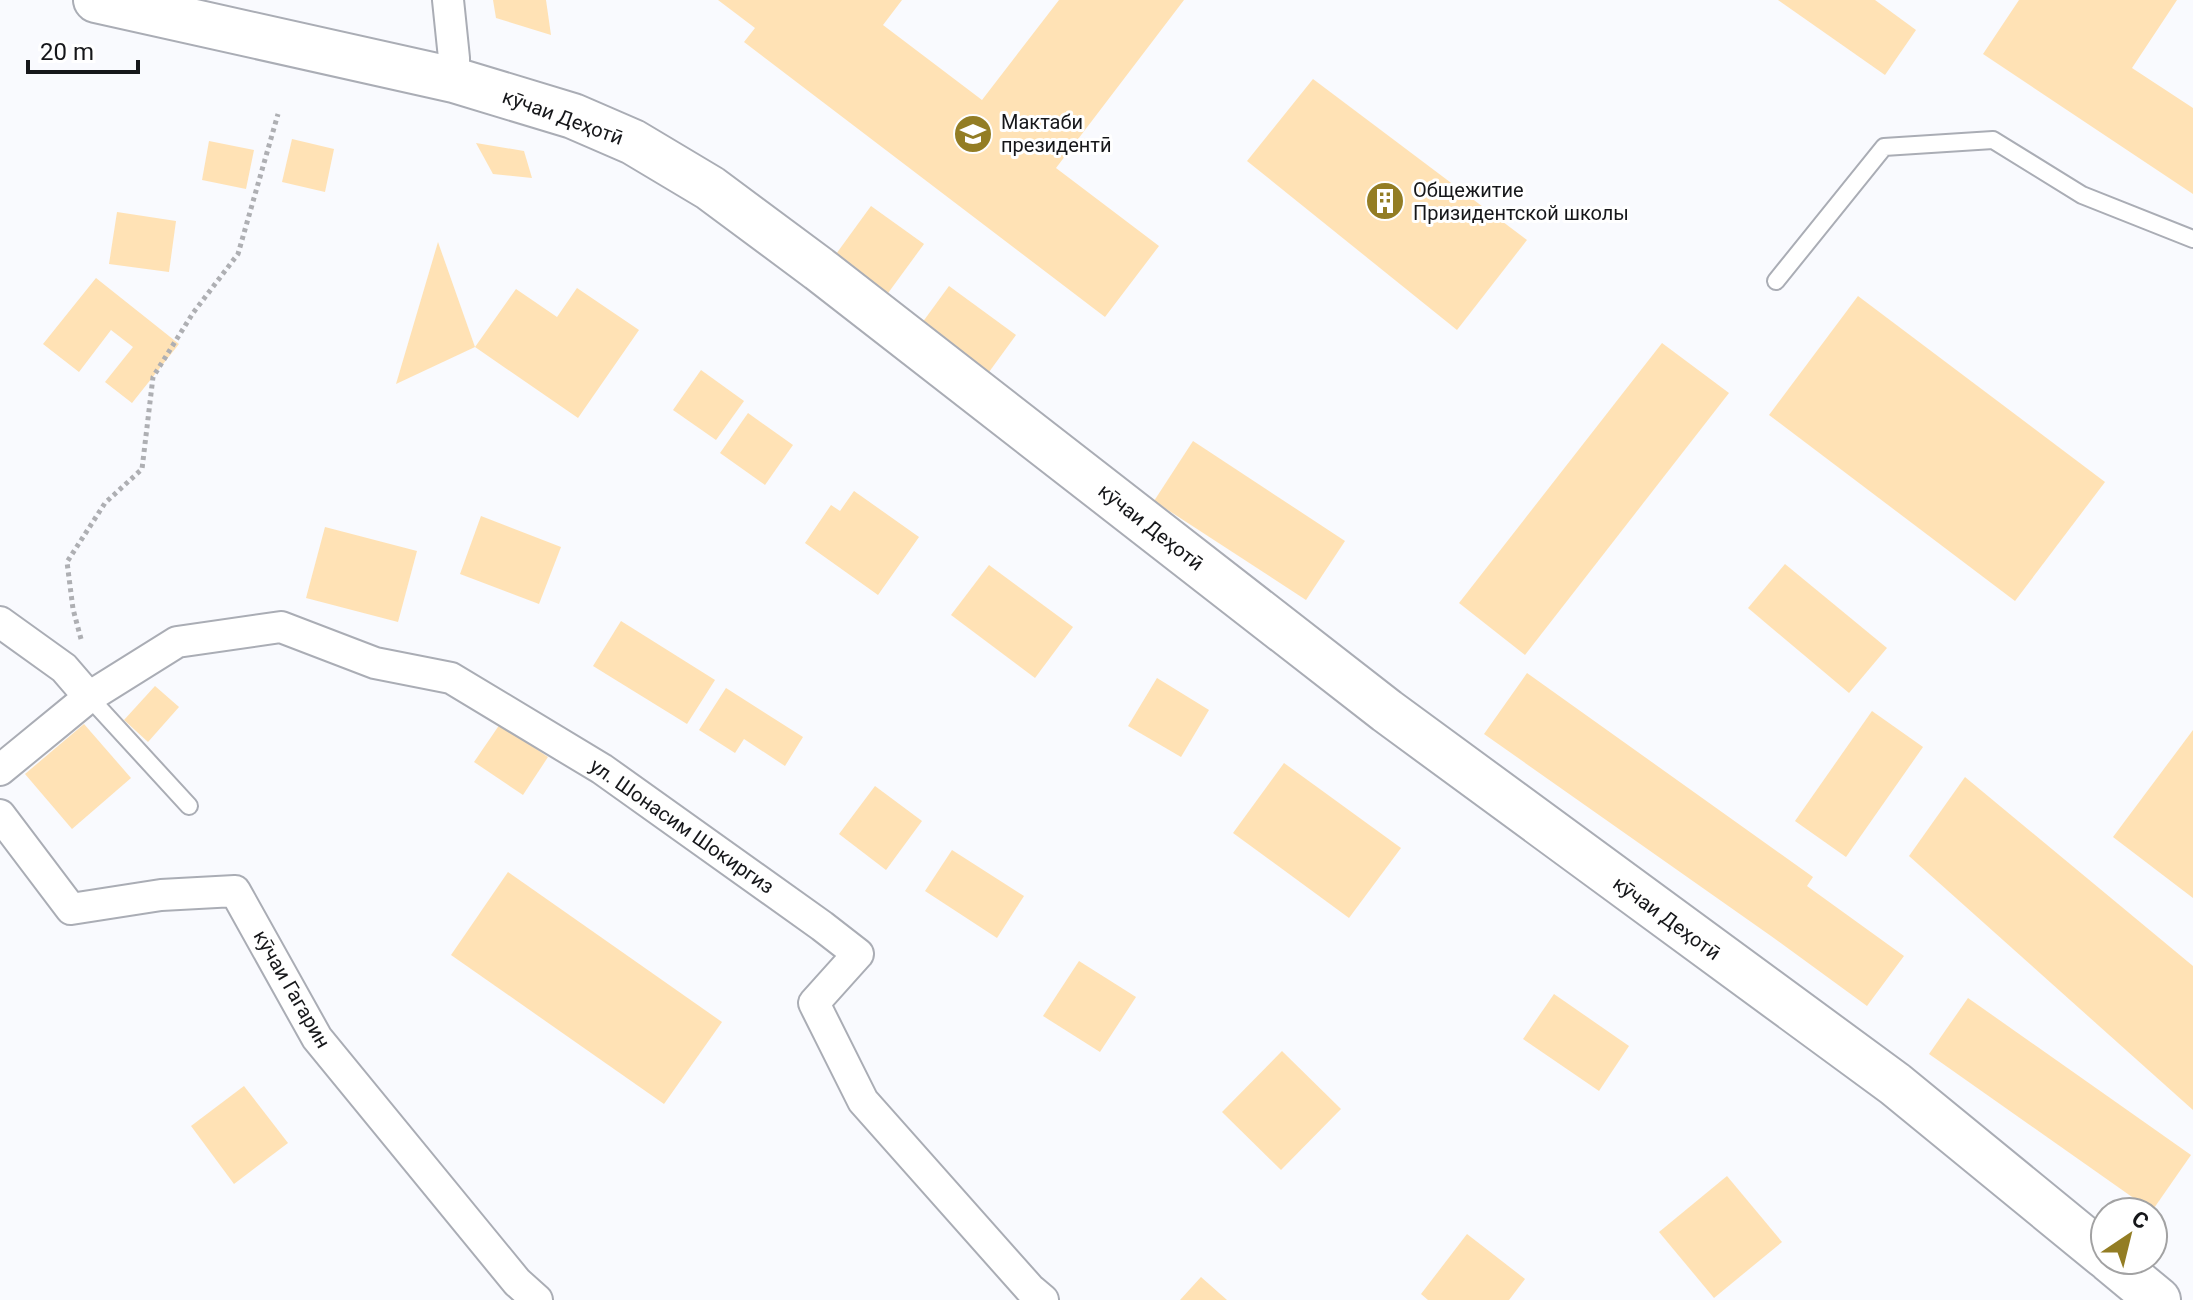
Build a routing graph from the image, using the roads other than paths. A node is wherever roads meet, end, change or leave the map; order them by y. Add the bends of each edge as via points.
1 (96, 0) edge
2 (448, 0) edge
3 (454, 80) junction
4 (2193, 239) edge
5 (1776, 281) dead end
6 (0, 622) edge
7 (100, 690) junction
8 (0, 770) edge
9 (189, 806) dead end
10 (0, 815) edge
11 (2089, 1243) edge
12 (2129, 1276) edge
13 (537, 1300) edge
14 (1043, 1300) edge
15 (2158, 1300) edge

1 - 3 main road, кӯчаи Деҳотӣ
2 - 3 street
3 - 11 main road, кӯчаи Деҳотӣ via 573,116 633,142 710,188 1387,711 1895,1084
4 - 5 lane via 2082,195 1993,140 1884,147
6 - 7 street
7 - 8 street
7 - 9 lane
7 - 14 street, ул. Шонасим Шокиргиз via 177,642 281,627 375,663 451,678 602,769 858,954 814,1003 863,1101
10 - 13 street, кӯчаи Гагарин via 71,909 161,895 235,891 317,1038
12 - 15 main road, кӯчаи Деҳотӣ

